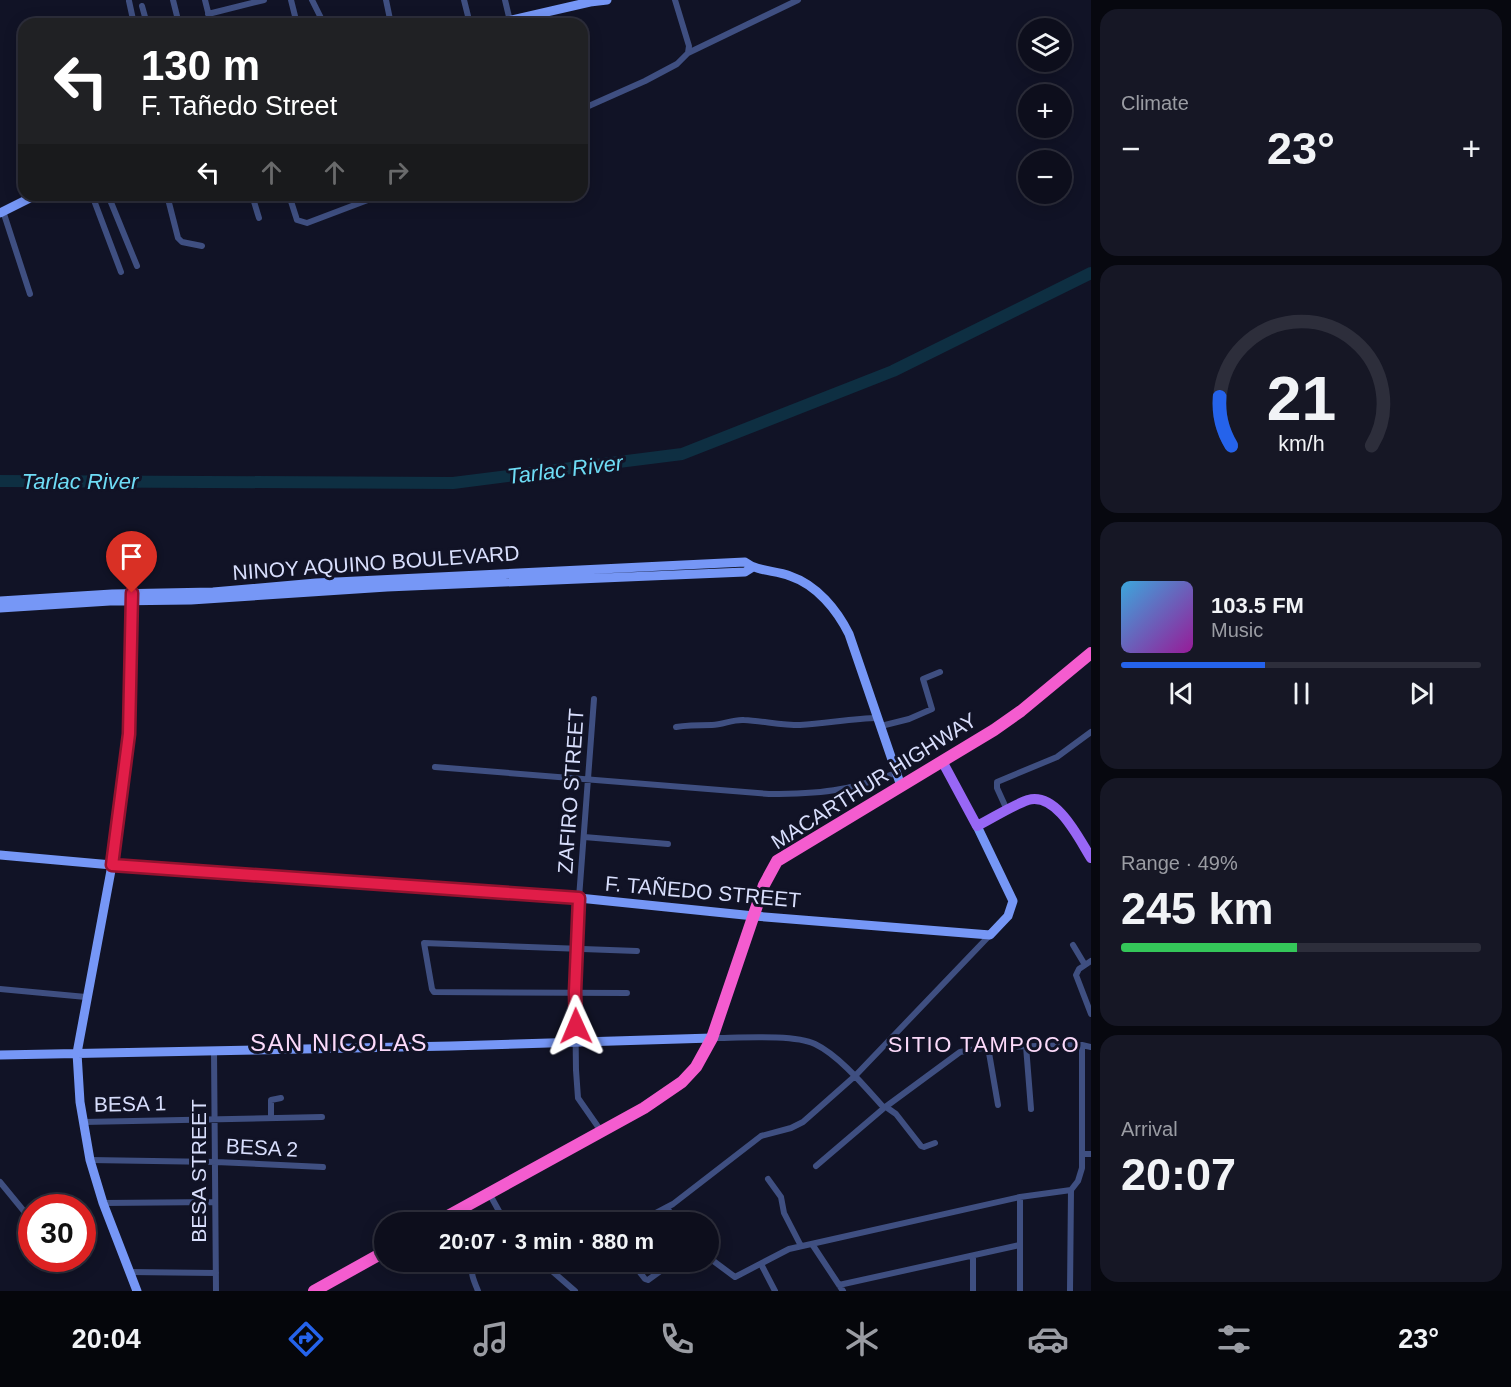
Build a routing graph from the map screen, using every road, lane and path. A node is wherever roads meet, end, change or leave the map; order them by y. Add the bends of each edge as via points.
1 (129, 0) edge
2 (173, 0) edge
3 (205, 0) edge
4 (264, 0) edge
5 (291, 0) edge
6 (312, 0) edge
7 (386, 0) edge
8 (464, 0) edge
9 (505, 0) edge
10 (607, 0) edge
11 (675, 0) edge
12 (798, 0) edge
13 (590, 1) edge
14 (142, 6) dead end
15 (208, 14) junction
16 (133, 18) edge
17 (145, 18) edge
18 (178, 18) edge
19 (209, 18) edge
20 (296, 18) edge
21 (321, 18) edge
22 (390, 18) edge
23 (468, 18) edge
24 (509, 18) edge
25 (522, 18) edge
26 (688, 53) junction
27 (588, 106) edge
28 (24, 201) edge
29 (94, 201) edge
30 (110, 201) edge
31 (169, 201) edge
32 (254, 201) edge
33 (291, 201) edge
34 (366, 201) edge
35 (2, 212) edge
36 (259, 218) dead end
37 (202, 246) dead end
38 (137, 266) dead end
39 (121, 272) dead end
40 (30, 294) dead end
41 (132, 597) junction
42 (0, 601) edge
43 (0, 608) edge
44 (1091, 653) edge
45 (940, 672) dead end
46 (594, 699) dead end
47 (880, 722) junction
48 (676, 727) dead end
49 (1091, 732) edge
50 (942, 761) junction
51 (435, 767) dead end
52 (896, 773) junction
53 (588, 781) junction
54 (902, 786) junction
55 (1007, 810) junction
56 (977, 826) junction
57 (584, 837) junction
58 (668, 844) dead end
59 (0, 855) edge
60 (1091, 858) edge
61 (112, 865) junction
62 (579, 898) junction
63 (754, 916) junction
64 (990, 935) junction
65 (1073, 945) dead end
66 (577, 948) junction
67 (636, 951) dead end
68 (1088, 963) edge
69 (0, 989) edge
70 (575, 992) junction
71 (627, 993) dead end
72 (86, 997) junction
73 (1091, 1014) edge
74 (712, 1038) junction
75 (576, 1042) junction
76 (1082, 1045) junction
77 (1026, 1046) junction
78 (988, 1047) junction
79 (1091, 1047) edge
80 (214, 1051) junction
81 (76, 1053) junction
82 (0, 1054) edge
83 (855, 1076) junction
84 (281, 1098) dead end
85 (998, 1105) dead end
86 (885, 1108) junction
87 (1031, 1109) dead end
88 (322, 1117) dead end
89 (271, 1118) junction
90 (215, 1119) junction
91 (83, 1122) junction
92 (601, 1131) junction
93 (935, 1143) dead end
94 (1082, 1154) junction
95 (1091, 1154) edge
96 (90, 1160) junction
97 (216, 1162) junction
98 (816, 1166) dead end
99 (323, 1167) dead end
100 (768, 1179) dead end
101 (0, 1182) edge
102 (1071, 1190) junction
103 (489, 1193) junction
104 (1020, 1197) junction
105 (215, 1202) junction
106 (103, 1203) junction
107 (18, 1204) edge
108 (667, 1208) junction
109 (455, 1212) edge
110 (500, 1212) edge
111 (658, 1212) edge
112 (670, 1212) edge
113 (812, 1244) junction
114 (1020, 1245) junction
115 (801, 1246) junction
116 (973, 1256) junction
117 (374, 1258) edge
118 (761, 1264) junction
119 (719, 1266) edge
120 (129, 1272) junction
121 (472, 1272) edge
122 (553, 1272) edge
123 (640, 1272) edge
124 (659, 1272) edge
125 (216, 1273) junction
126 (841, 1288) edge
127 (137, 1291) edge
128 (216, 1291) edge
129 (314, 1291) edge
130 (478, 1291) edge
131 (575, 1291) edge
132 (775, 1291) edge
133 (973, 1291) edge
134 (1020, 1291) edge
135 (1070, 1291) edge

1 - 16 street
2 - 18 street
3 - 15 street
4 - 15 street
5 - 20 street
6 - 21 street
7 - 22 street
8 - 23 street
9 - 24 street
10 - 13 main road
11 - 26 street
12 - 26 street
13 - 25 main road
14 - 17 street
15 - 19 street
26 - 27 street via 677,64
28 - 35 main road
29 - 39 street
30 - 38 street
31 - 37 street via 178,238
32 - 36 street
33 - 34 street via 297,220 307,224
35 - 40 street
41 - 42 main road, NINOY AQUINO BOULEVARD
41 - 43 main road, NINOY AQUINO BOULEVARD
41 - 47 main road, NINOY AQUINO BOULEVARD via 316,583 745,562 805,584 841,617
41 - 61 main road via 129,734
44 - 50 highway, MACARTHUR HIGHWAY via 1021,711
45 - 47 street via 922,679 932,709 909,719
46 - 53 street, ZAFIRO STREET
47 - 48 street via 860,718 799,725 735,720
47 - 52 main road, NINOY AQUINO BOULEVARD
49 - 55 street via 1057,757 998,782
50 - 54 highway, MACARTHUR HIGHWAY
50 - 56 main road
51 - 53 street
52 - 53 street via 857,787 820,793 769,794
52 - 54 main road, NINOY AQUINO BOULEVARD
53 - 57 street, ZAFIRO STREET
54 - 63 highway, MACARTHUR HIGHWAY via 779,859 771,869
55 - 56 main road
55 - 60 main road via 1028,800 1054,807 1065,817
56 - 64 main road via 1014,901 1008,916
57 - 58 street
57 - 62 street, ZAFIRO STREET
59 - 61 main road, F. TAÑEDO STREET
61 - 62 main road, F. TAÑEDO STREET
61 - 72 main road
62 - 63 main road, F. TAÑEDO STREET
62 - 66 street, ZAFIRO STREET
63 - 64 main road, F. TAÑEDO STREET
63 - 74 highway, MACARTHUR HIGHWAY
64 - 83 street
65 - 68 street
66 - 67 street
66 - 70 street, ZAFIRO STREET
66 - 70 street via 424,942 434,992
68 - 73 street via 1076,975
69 - 72 street
70 - 71 street
70 - 75 street, ZAFIRO STREET
72 - 81 main road
74 - 75 main road
74 - 83 street via 769,1037 809,1042
74 - 92 highway, MACARTHUR HIGHWAY via 682,1082 665,1096
75 - 80 main road
75 - 92 street, ZAFIRO STREET via 578,1098
76 - 77 street
76 - 79 street
76 - 94 street
77 - 78 street
77 - 87 street
78 - 85 street
78 - 86 street via 960,1052
80 - 81 main road
80 - 90 street, BESA STREET
81 - 82 main road
81 - 91 main road
83 - 86 street
83 - 108 street via 799,1125 761,1136
84 - 89 street via 271,1100
86 - 93 street via 897,1114 921,1146
86 - 98 street
88 - 89 street, BESA 1
89 - 90 street, BESA 1
90 - 91 street, BESA 1
90 - 97 street, BESA STREET
91 - 96 main road
92 - 103 highway, MACARTHUR HIGHWAY
94 - 95 street
94 - 102 street via 1081,1174
96 - 97 street, BESA 2
96 - 106 main road
97 - 99 street, BESA 2
97 - 105 street, BESA STREET
100 - 115 street via 781,1197 784,1213
101 - 107 street
102 - 104 street
102 - 135 street
103 - 109 highway, MACARTHUR HIGHWAY
103 - 110 street
104 - 113 street
104 - 114 street
105 - 106 street
105 - 125 street, BESA STREET
106 - 120 main road
108 - 111 street
108 - 112 street
113 - 115 street
113 - 126 street
114 - 116 street
114 - 134 street
115 - 118 street
116 - 126 street
116 - 133 street
117 - 129 highway
118 - 119 street via 735,1278
118 - 132 street
120 - 125 street
120 - 127 main road
121 - 130 street
122 - 131 street
123 - 124 street via 648,1280
125 - 128 street, BESA STREET

